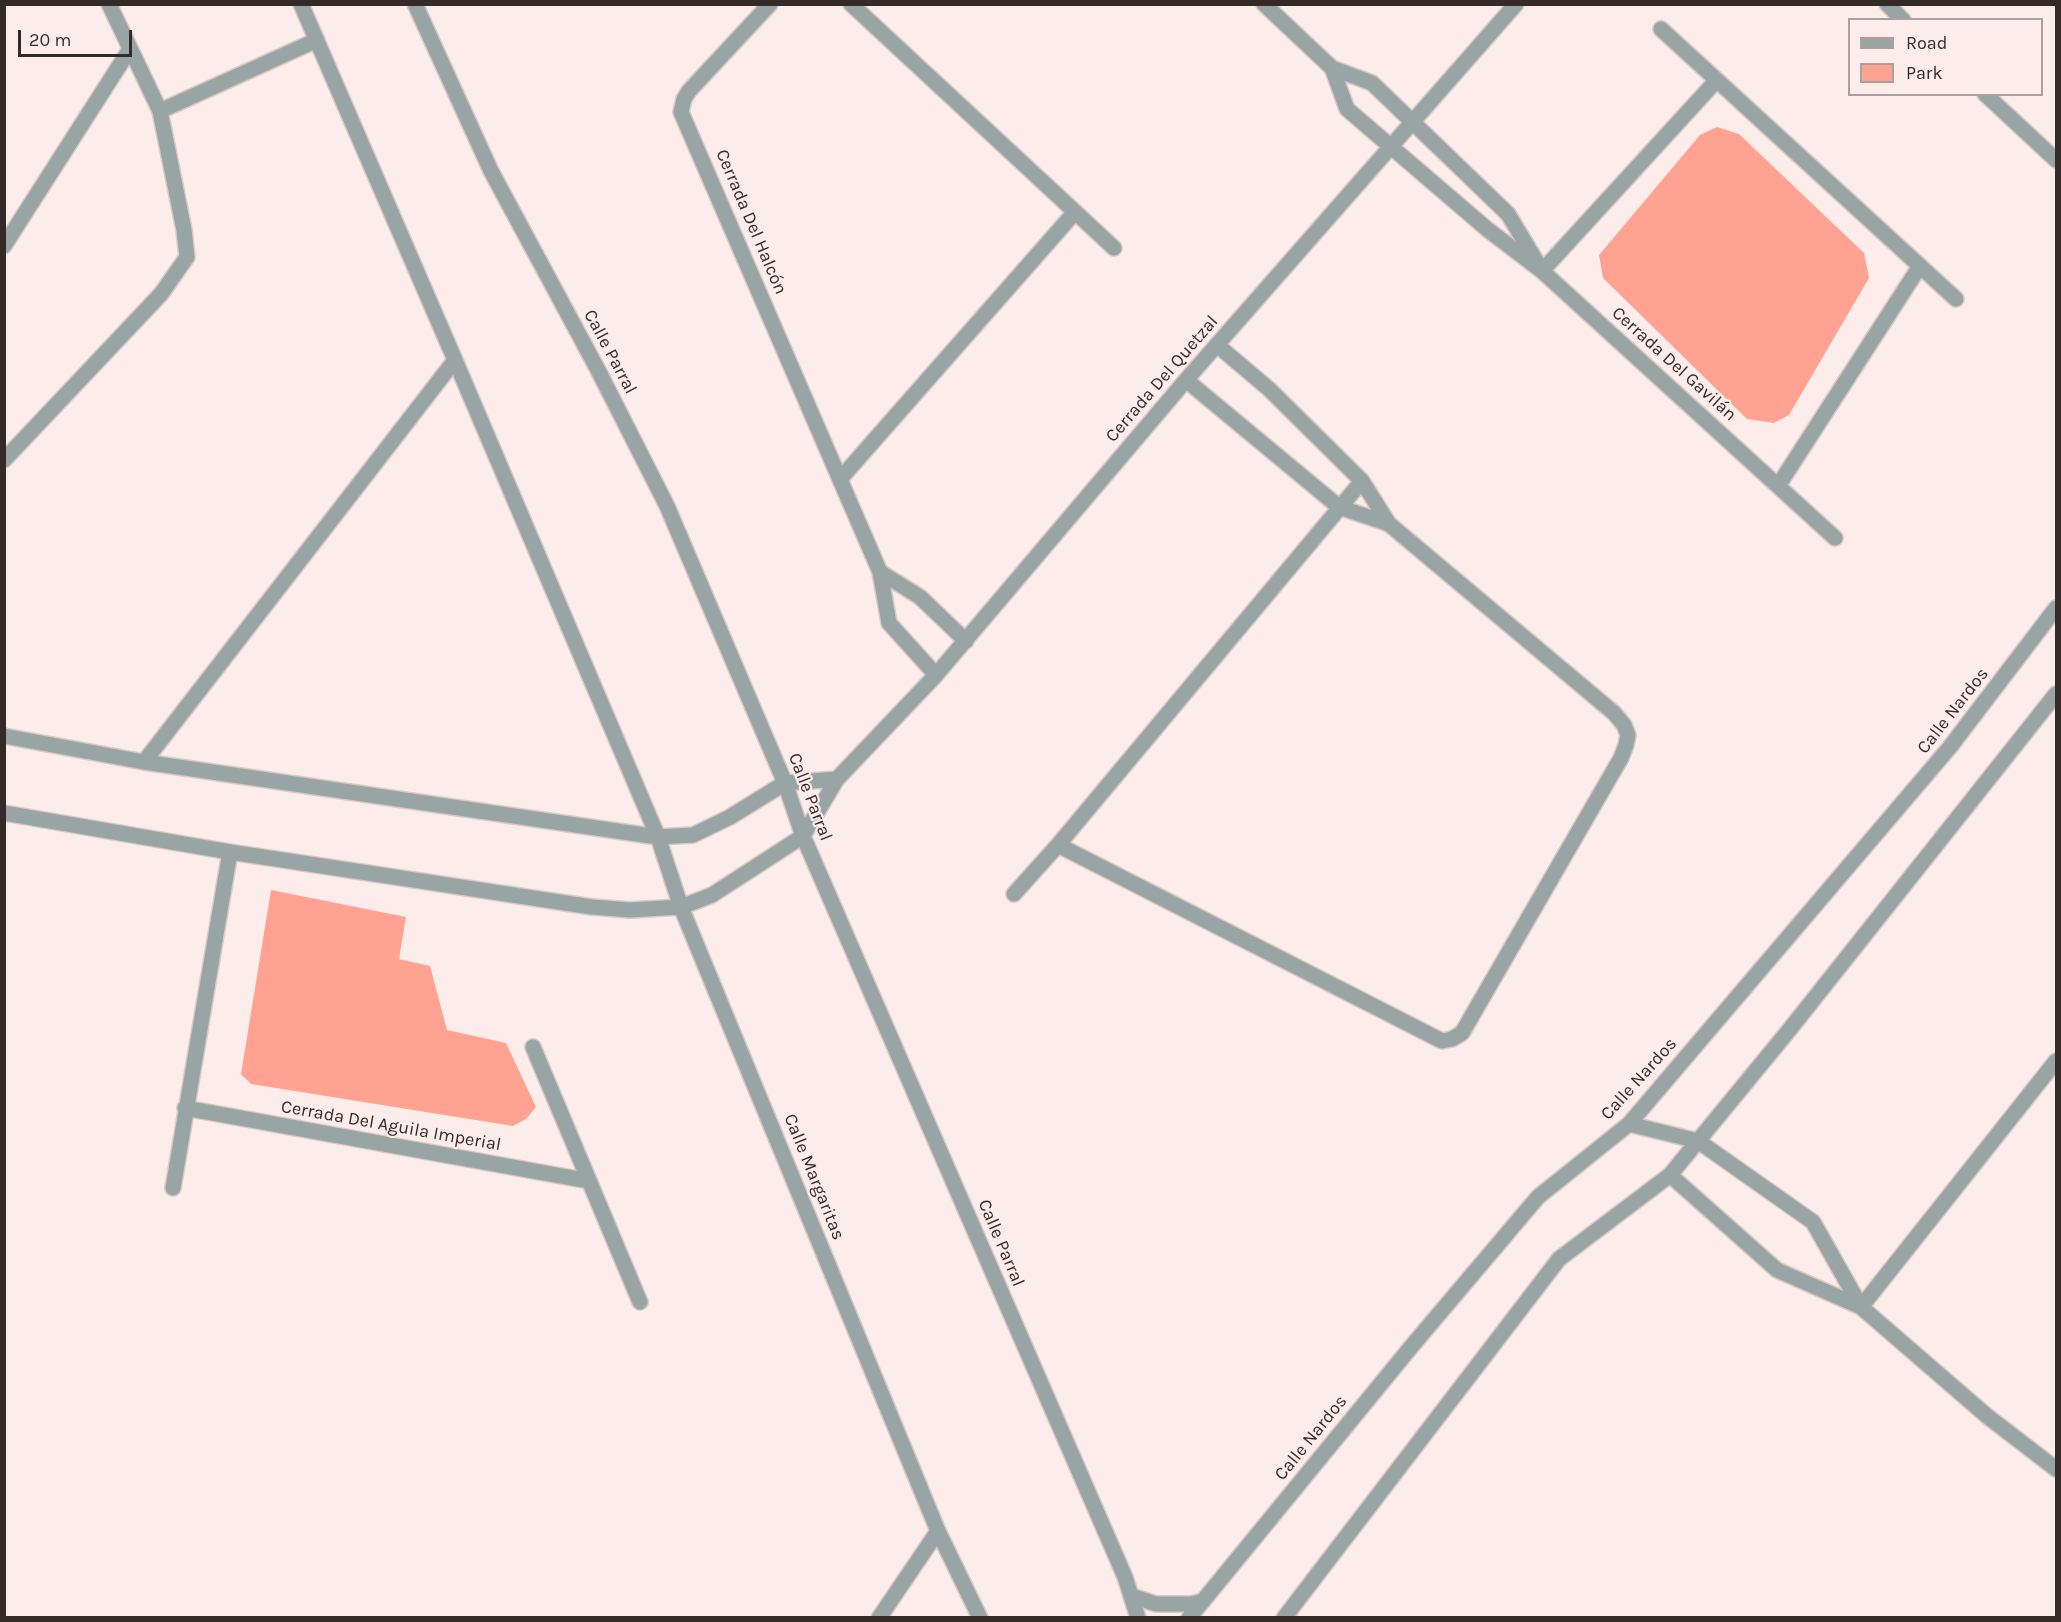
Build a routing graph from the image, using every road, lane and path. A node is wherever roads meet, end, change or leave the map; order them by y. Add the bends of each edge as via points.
1 (109, 4) edge
2 (301, 4) edge
3 (415, 4) edge
4 (770, 4) edge
5 (851, 4) edge
6 (1264, 4) edge
7 (1516, 4) edge
8 (1887, 4) edge
9 (1901, 18) edge
10 (1661, 29) dead end
11 (317, 40) junction
12 (130, 49) junction
13 (1332, 68) junction
14 (1716, 81) junction
15 (1987, 96) edge
16 (160, 111) junction
17 (1414, 123) junction
18 (1392, 147) junction
19 (2056, 160) edge
20 (1075, 212) junction
21 (4, 246) edge
22 (1114, 248) dead end
23 (1920, 266) junction
24 (1542, 271) junction
25 (1956, 299) dead end
26 (1217, 345) junction
27 (455, 360) junction
28 (1186, 380) junction
29 (4, 460) edge
30 (841, 478) junction
31 (1362, 481) junction
32 (1778, 486) junction
33 (1339, 507) junction
34 (1389, 524) junction
35 (1835, 538) dead end
36 (880, 572) junction
37 (2056, 608) edge
38 (966, 641) junction
39 (936, 675) junction
40 (2056, 694) edge
41 (4, 736) edge
42 (144, 762) junction
43 (837, 779) junction
44 (785, 783) junction
45 (4, 813) edge
46 (803, 836) junction
47 (658, 837) junction
48 (1058, 845) junction
49 (230, 852) junction
50 (1014, 894) dead end
51 (681, 907) junction
52 (533, 1047) dead end
53 (2056, 1061) edge
54 (185, 1108) junction
55 (1629, 1124) junction
56 (1698, 1141) junction
57 (1670, 1175) junction
58 (590, 1181) junction
59 (173, 1188) dead end
60 (640, 1302) dead end
61 (1862, 1307) junction
62 (2056, 1469) edge
63 (938, 1531) junction
64 (1132, 1596) junction
65 (1203, 1601) junction
66 (879, 1617) edge
67 (980, 1617) edge
68 (1138, 1617) edge
69 (1189, 1617) edge
70 (1284, 1617) edge

1 - 12 street
2 - 11 street, Calle Margaritas
3 - 44 street, Calle Parral via 491,171 667,506
4 - 30 street, Cerrada Del Halcón via 689,91 681,112
5 - 20 street
6 - 13 street
7 - 17 street, Cerrada Del Quetzal
8 - 9 street
10 - 14 street
11 - 16 street
11 - 27 street, Calle Margaritas
12 - 16 street
12 - 21 street
13 - 17 street, Cerrada Del Gavilán via 1372,83
13 - 18 street, Cerrada Del Gavilán via 1347,109
14 - 23 street
14 - 24 street
15 - 19 street
16 - 29 street via 187,257 161,294
17 - 18 street, Cerrada Del Quetzal
17 - 24 street, Cerrada Del Gavilán via 1508,214
18 - 24 street, Cerrada Del Gavilán
18 - 26 street, Cerrada Del Quetzal
20 - 22 street
20 - 30 street
23 - 25 street
23 - 32 street
24 - 32 street, Cerrada Del Gavilán
26 - 28 street, Cerrada Del Quetzal
26 - 31 street via 1269,389
27 - 42 street
27 - 47 street, Calle Margaritas
28 - 33 street
28 - 38 street, Cerrada Del Quetzal
30 - 36 street, Cerrada Del Halcón
31 - 33 street
31 - 34 street
32 - 35 street, Cerrada Del Gavilán
33 - 34 street
33 - 48 street
34 - 48 street via 1614,713 1628,735 1621,758 1462,1033 1442,1041 1428,1035
36 - 38 street via 920,597
36 - 39 street, Cerrada Del Halcón via 889,623
37 - 55 street, Calle Nardos via 1950,747
38 - 39 street, Cerrada Del Quetzal
39 - 43 street, Cerrada Del Quetzal
40 - 56 street
41 - 42 street
42 - 47 street
43 - 44 street
43 - 46 street, Cerrada Del Quetzal
44 - 46 street, Calle Parral
44 - 47 street via 693,835
45 - 49 street
46 - 51 street via 712,896
46 - 64 street, Calle Parral
47 - 51 street, Calle Margaritas
48 - 50 street
49 - 51 street via 592,907
49 - 54 street
51 - 63 street, Calle Margaritas
52 - 58 street
53 - 61 street
54 - 58 street, Cerrada Del Aguila Imperial
54 - 59 street
55 - 56 street
55 - 65 street, Calle Nardos via 1538,1197
56 - 57 street
56 - 61 street via 1813,1222
57 - 61 street via 1777,1270
57 - 70 street via 1559,1259
58 - 60 street
61 - 62 street via 1987,1416
63 - 66 street
63 - 67 street, Calle Margaritas
64 - 65 street via 1156,1604
64 - 68 street, Calle Parral
65 - 69 street, Calle Nardos

